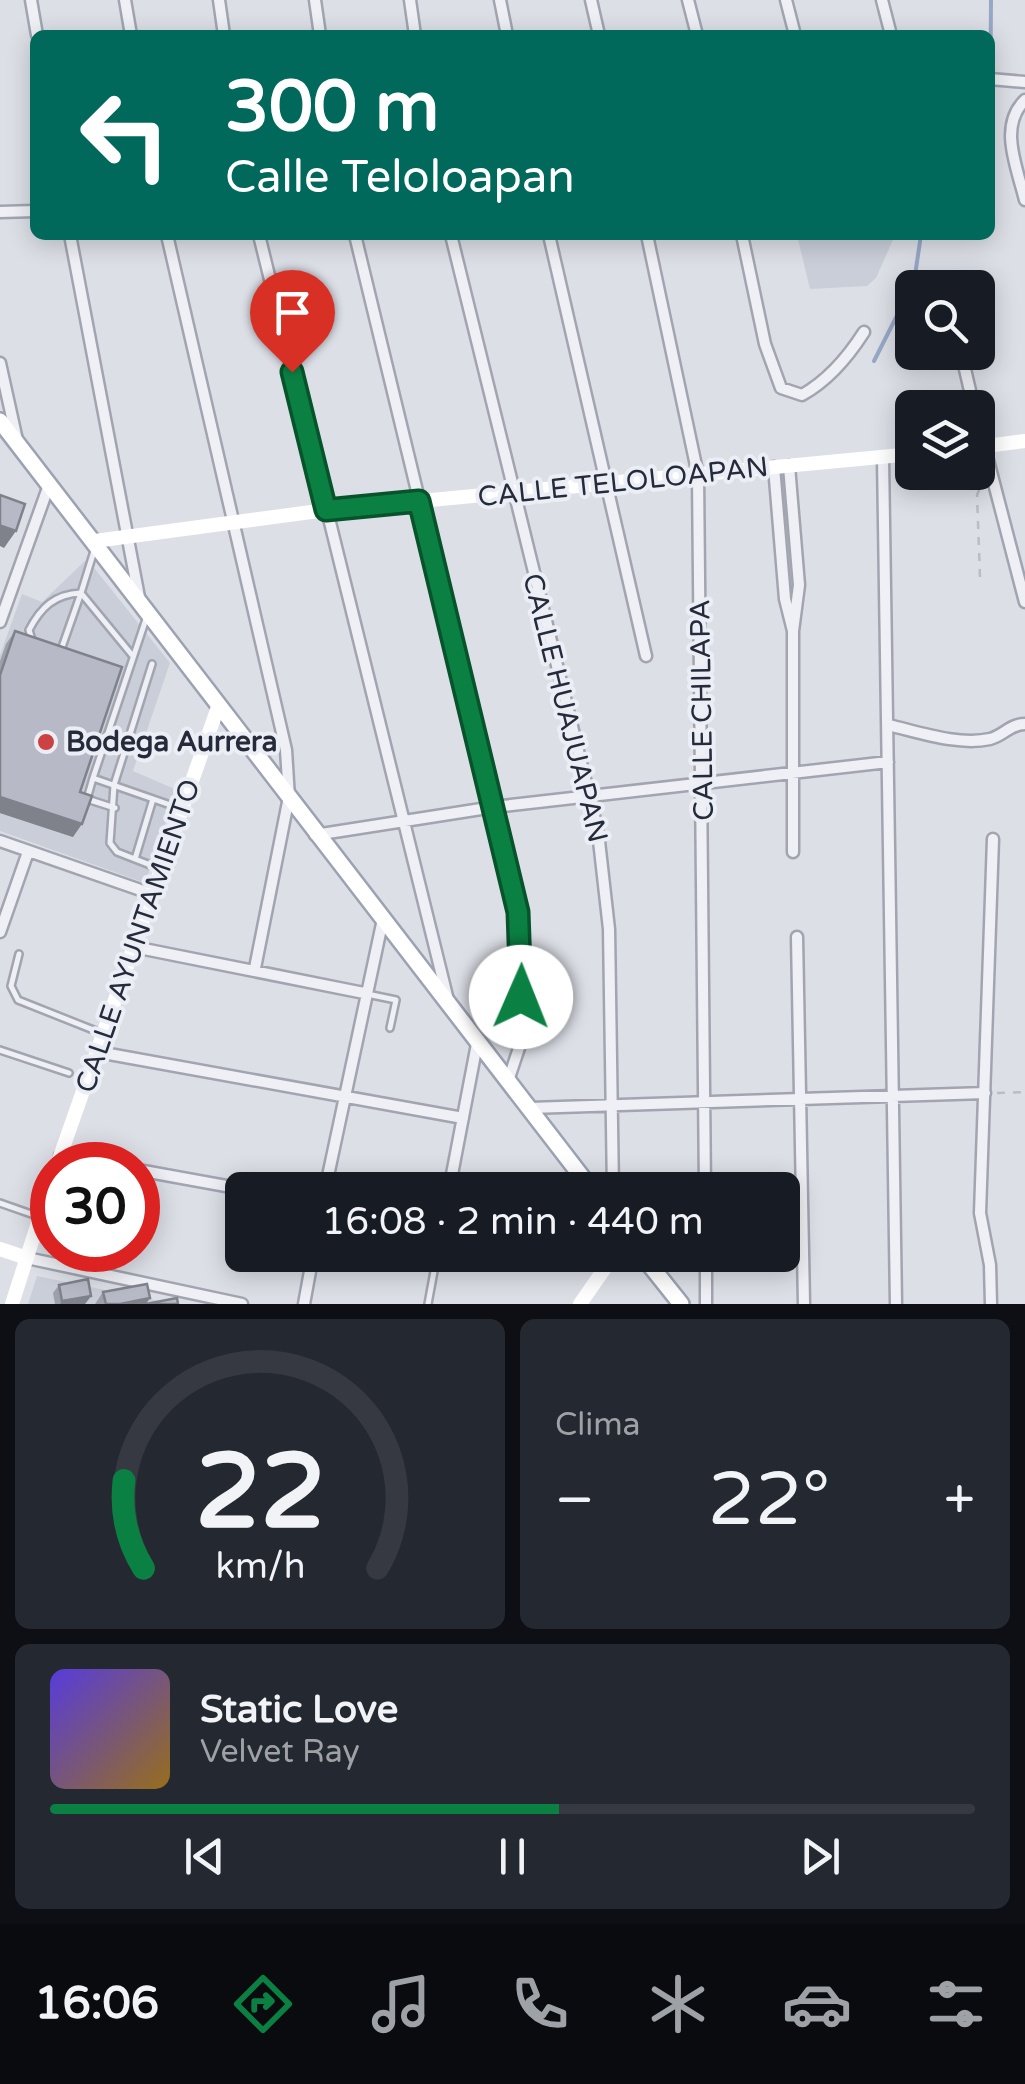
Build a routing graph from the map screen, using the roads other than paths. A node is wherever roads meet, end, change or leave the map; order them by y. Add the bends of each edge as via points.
1 (31, 0) edge
2 (125, 0) edge
3 (219, 0) edge
4 (315, 0) edge
5 (410, 0) edge
6 (500, 0) edge
7 (592, 0) edge
8 (688, 0) edge
9 (786, 0) edge
10 (882, 0) edge
11 (35, 30) edge
12 (130, 30) edge
13 (223, 30) edge
14 (319, 30) edge
15 (414, 30) edge
16 (506, 30) edge
17 (599, 30) edge
18 (696, 30) edge
19 (794, 30) edge
20 (890, 30) edge
21 (995, 79) edge
22 (1025, 82) edge
23 (1025, 100) edge
24 (1025, 200) edge
25 (30, 211) edge
26 (0, 212) edge
27 (71, 240) edge
28 (168, 240) edge
29 (260, 240) edge
30 (356, 240) edge
31 (452, 240) edge
32 (550, 240) edge
33 (648, 240) edge
34 (743, 240) edge
35 (864, 332) dead end
36 (0, 363) edge
37 (0, 421) edge
38 (17, 442) junction
39 (1025, 442) edge
40 (995, 445) edge
41 (895, 456) edge
42 (883, 458) junction
43 (781, 466) junction
44 (698, 475) junction
45 (607, 484) junction
46 (49, 485) junction
47 (995, 490) edge
48 (512, 493) junction
49 (419, 501) junction
50 (326, 510) junction
51 (233, 520) junction
52 (126, 534) junction
53 (95, 542) junction
54 (7, 585) edge
55 (81, 594) junction
56 (139, 598) junction
57 (1025, 602) edge
58 (149, 612) junction
59 (0, 622) edge
60 (61, 650) junction
61 (78, 656) edge
62 (132, 656) junction
63 (646, 656) dead end
64 (152, 664) dead end
65 (218, 707) junction
66 (1025, 724) edge
67 (888, 726) junction
68 (888, 762) junction
69 (791, 772) junction
70 (93, 778) junction
71 (703, 782) junction
72 (114, 785) junction
73 (592, 796) junction
74 (288, 797) junction
75 (153, 799) junction
76 (494, 807) junction
77 (115, 808) junction
78 (182, 809) junction
79 (402, 820) junction
80 (315, 834) junction
81 (993, 838) dead end
82 (0, 841) edge
83 (28, 852) junction
84 (792, 852) dead end
85 (134, 859) junction
86 (161, 869) junction
87 (152, 894) junction
88 (383, 918) junction
89 (0, 932) edge
90 (797, 937) dead end
91 (134, 948) junction
92 (19, 954) dead end
93 (255, 968) junction
94 (364, 993) junction
95 (450, 1007) junction
96 (390, 1028) dead end
97 (104, 1034) junction
98 (478, 1044) junction
99 (0, 1050) edge
100 (98, 1052) junction
101 (69, 1073) dead end
102 (508, 1081) junction
103 (986, 1094) junction
104 (893, 1095) junction
105 (344, 1096) junction
106 (797, 1098) junction
107 (704, 1101) junction
108 (610, 1104) junction
109 (530, 1108) junction
110 (463, 1118) junction
111 (65, 1142) edge
112 (329, 1172) edge
113 (452, 1172) edge
114 (578, 1172) edge
115 (612, 1172) edge
116 (705, 1172) edge
117 (160, 1174) edge
118 (225, 1186) edge
119 (0, 1202) edge
120 (30, 1213) edge
121 (30, 1249) edge
122 (0, 1250) edge
123 (27, 1258) junction
124 (310, 1272) edge
125 (434, 1272) edge
126 (606, 1272) edge
127 (610, 1272) edge
128 (656, 1272) edge
129 (706, 1272) edge
130 (194, 1299) edge
131 (12, 1304) edge
132 (242, 1304) edge
133 (304, 1304) edge
134 (428, 1304) edge
135 (580, 1304) edge
136 (592, 1304) edge
137 (681, 1304) edge
138 (706, 1304) edge
139 (804, 1304) edge
140 (896, 1304) edge
141 (992, 1304) edge

1 - 11 street
2 - 12 street
3 - 13 street
4 - 14 street
5 - 15 street
6 - 16 street
7 - 17 street
8 - 18 street
9 - 19 street
10 - 20 street
21 - 22 street
23 - 24 street via 1010,125
25 - 26 street
27 - 52 street
28 - 51 street
29 - 50 street
30 - 49 street
31 - 48 street, CALLE HUAJUAPAN
32 - 45 street
33 - 44 street, CALLE CHILAPA
34 - 35 street via 781,388 792,394 816,387
36 - 38 street
37 - 38 main road
38 - 46 main road
39 - 40 street
41 - 42 street, CALLE TELOLOAPAN
42 - 43 street, CALLE TELOLOAPAN
42 - 67 street
43 - 44 street, CALLE TELOLOAPAN
43 - 69 street via 785,599 794,632
44 - 45 street, CALLE TELOLOAPAN
44 - 71 street, CALLE CHILAPA
45 - 48 street, CALLE TELOLOAPAN
45 - 63 street
46 - 53 main road
46 - 54 street
47 - 57 street
48 - 49 street, CALLE TELOLOAPAN
48 - 73 street, CALLE HUAJUAPAN
49 - 50 street, CALLE TELOLOAPAN
49 - 76 street
50 - 51 street, CALLE TELOLOAPAN
50 - 79 street
51 - 52 street, CALLE TELOLOAPAN
51 - 74 street via 282,728
52 - 53 street, CALLE TELOLOAPAN
52 - 56 street
53 - 55 lane
53 - 56 main road
54 - 59 street
55 - 60 lane
55 - 60 lane via 52,600 29,630 34,641
55 - 62 lane
56 - 58 main road
58 - 62 lane
58 - 65 main road
60 - 61 lane
62 - 70 lane
64 - 72 lane
65 - 74 main road
65 - 78 street, CALLE AYUNTAMIENTO
66 - 67 street via 974,740
67 - 68 street
68 - 69 street
68 - 104 street
69 - 71 street
69 - 84 street
70 - 72 lane
70 - 77 lane via 87,800
71 - 73 street
71 - 107 street, CALLE CHILAPA
72 - 75 lane
72 - 77 lane
73 - 76 street
73 - 108 street, CALLE HUAJUAPAN via 609,929
74 - 80 main road
74 - 93 street
75 - 78 lane
75 - 85 lane
76 - 79 street
76 - 102 street via 522,944 519,1048
77 - 85 lane via 111,846
78 - 86 street, CALLE AYUNTAMIENTO
79 - 80 street
79 - 95 street
80 - 88 main road
81 - 103 street
82 - 83 street
83 - 87 street
83 - 89 street
85 - 86 lane
86 - 87 street, CALLE AYUNTAMIENTO
87 - 91 street, CALLE AYUNTAMIENTO
88 - 94 street
88 - 95 main road
90 - 106 street
91 - 93 street
91 - 97 street, CALLE AYUNTAMIENTO
92 - 97 lane via 11,986 18,1000
93 - 94 street
94 - 96 lane via 396,1000
94 - 105 street
95 - 98 main road
97 - 100 street, CALLE AYUNTAMIENTO
98 - 102 main road
98 - 110 street
99 - 101 lane
100 - 105 street
100 - 111 street, CALLE AYUNTAMIENTO
102 - 109 main road
103 - 104 street
103 - 141 street via 980,1213
104 - 106 street
104 - 140 street
105 - 110 street
105 - 112 street
106 - 107 street
106 - 139 street
107 - 108 street
107 - 116 street, CALLE CHILAPA
108 - 109 street
108 - 115 street, CALLE HUAJUAPAN
109 - 114 main road
110 - 113 street
117 - 118 street
119 - 120 lane
121 - 123 street
122 - 123 street
123 - 130 street
123 - 131 street
124 - 133 street
125 - 134 lane
126 - 135 street
127 - 136 street
128 - 137 main road
129 - 138 street
130 - 132 street

